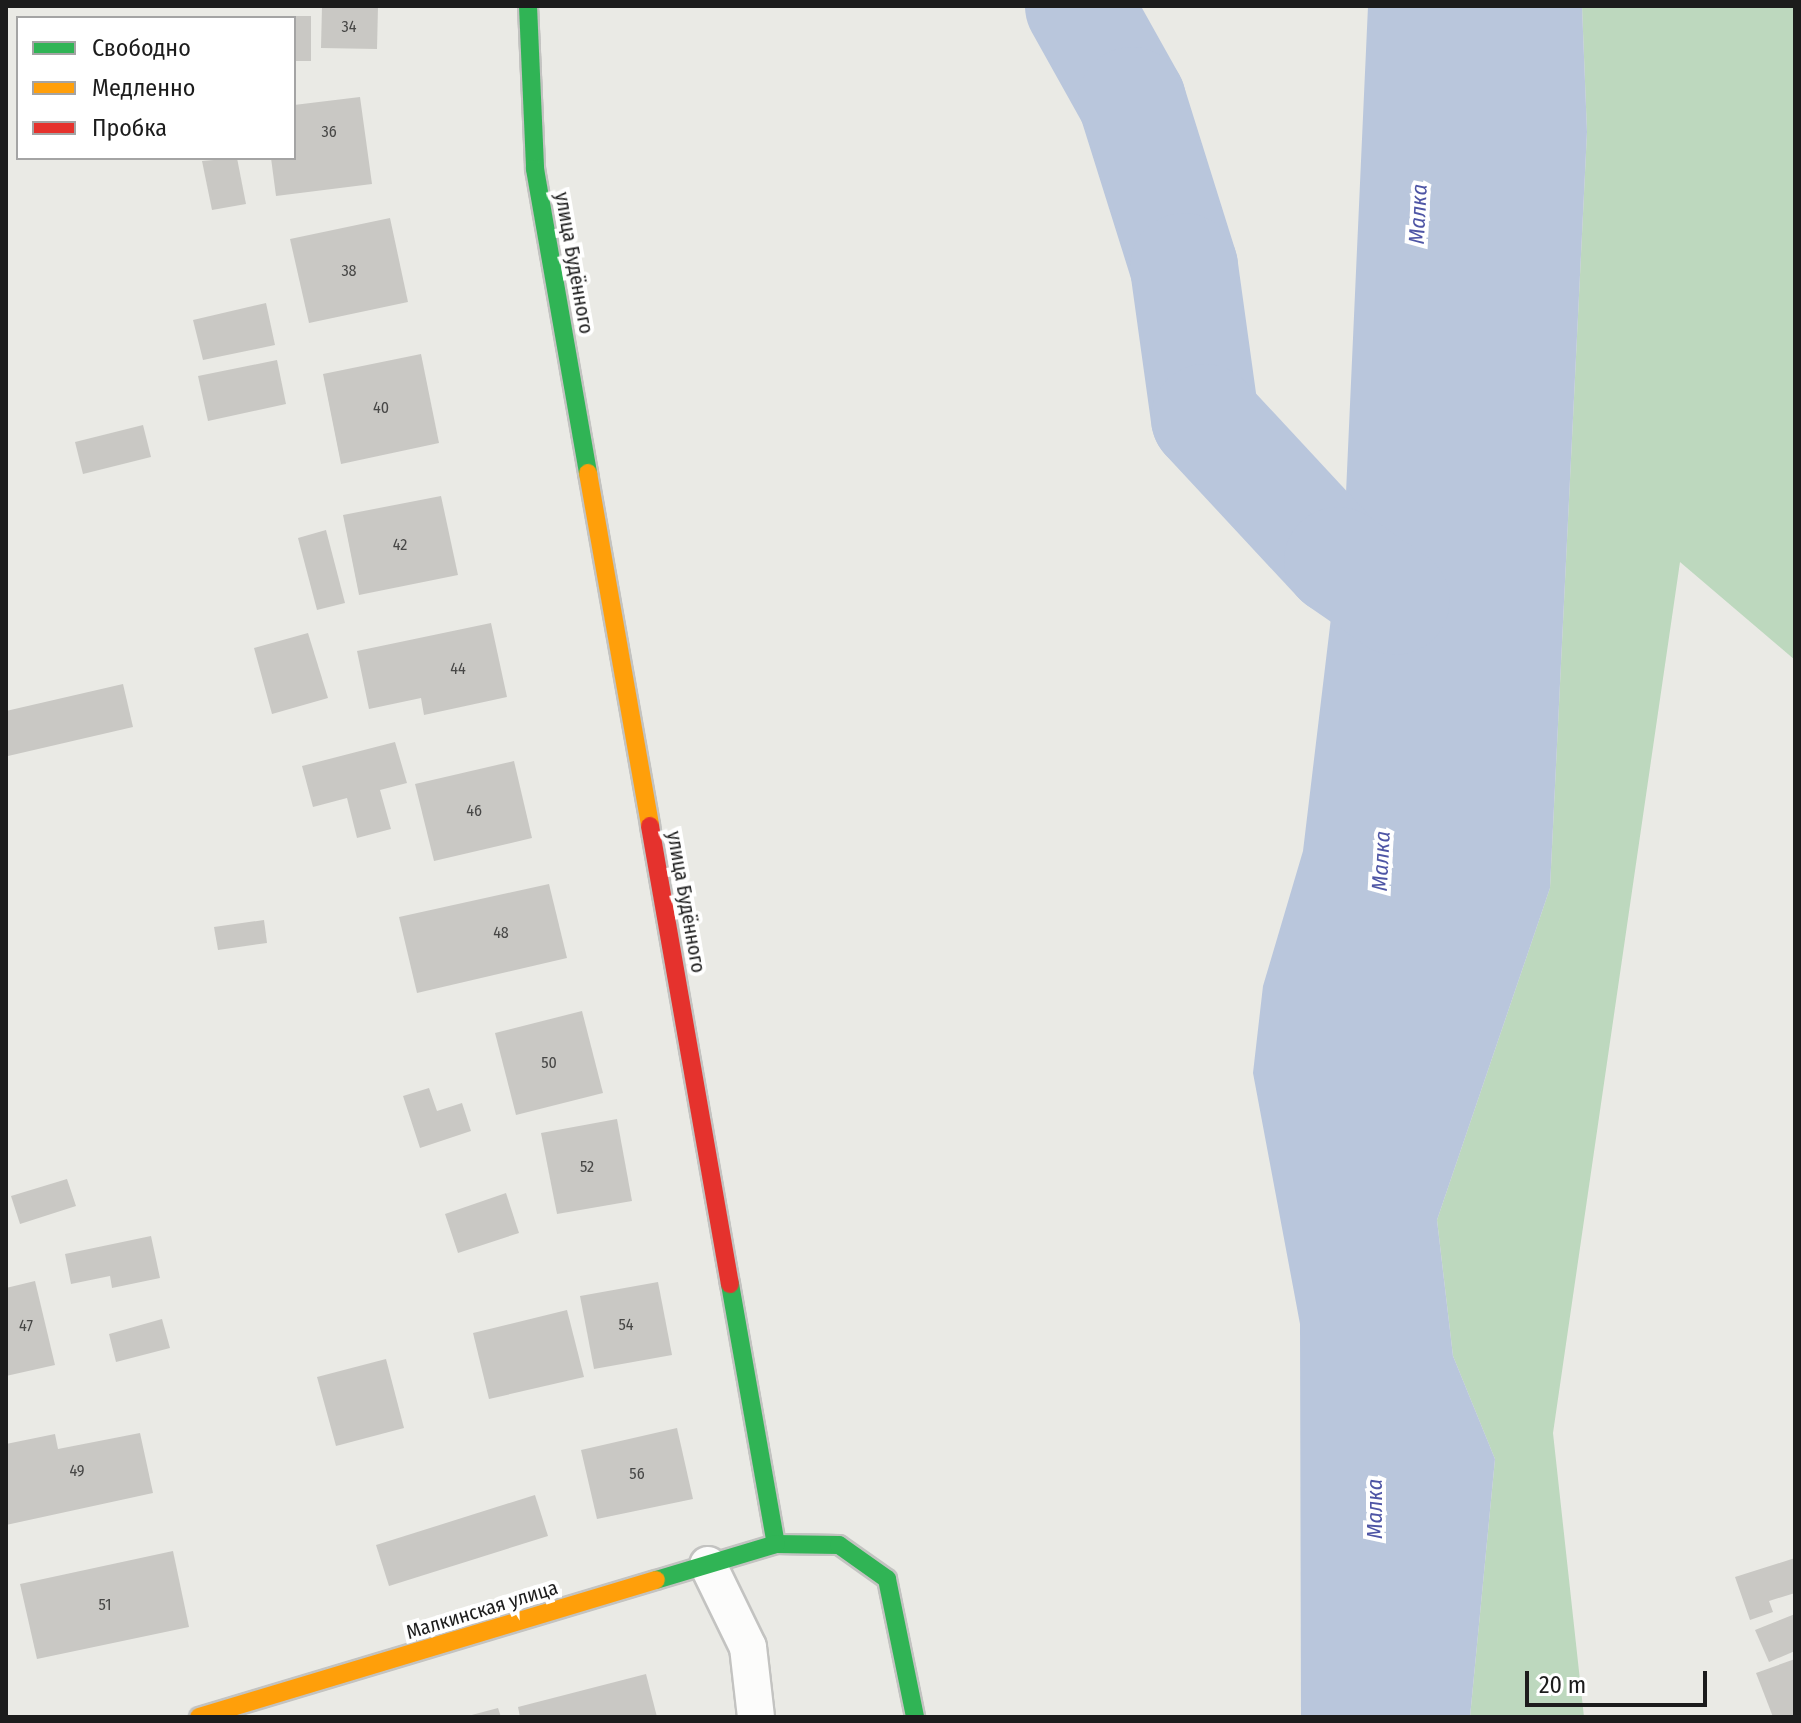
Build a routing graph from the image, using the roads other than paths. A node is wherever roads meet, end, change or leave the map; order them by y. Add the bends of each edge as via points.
1 (528, 6) edge
2 (776, 1544) junction
3 (708, 1565) junction
4 (199, 1717) edge
5 (756, 1717) edge
6 (915, 1717) edge

1 - 2 street, улица Будённого via 535,169
2 - 3 street, Малкинская улица
2 - 6 street via 839,1545 887,1579
3 - 4 street, Малкинская улица
3 - 5 lane via 748,1647

